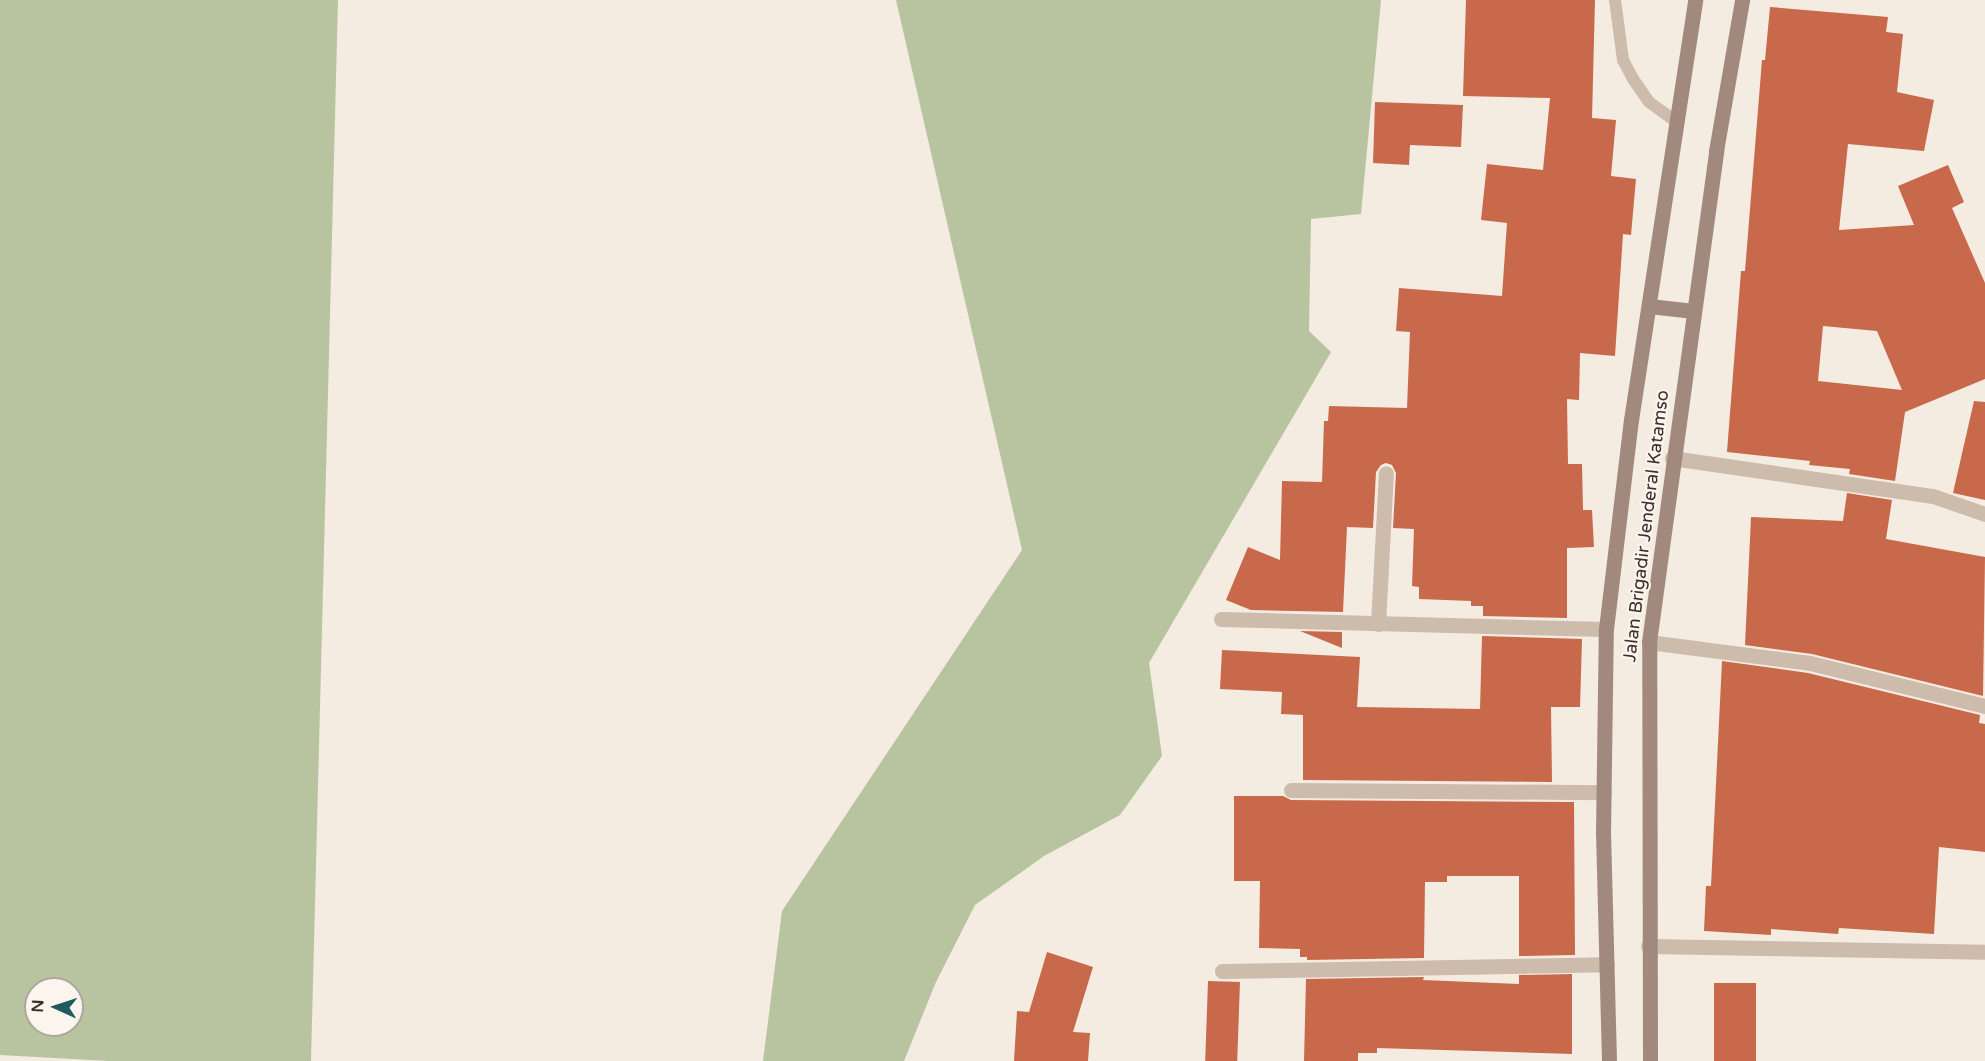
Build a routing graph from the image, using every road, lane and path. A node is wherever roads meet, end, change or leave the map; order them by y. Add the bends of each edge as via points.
1 (1615, 0) edge
2 (1695, 0) edge
3 (1742, 0) edge
4 (1678, 123) junction
5 (1649, 306) junction
6 (1694, 311) junction
7 (1672, 458) junction
8 (1386, 473) dead end
9 (1985, 514) edge
10 (1221, 620) dead end
11 (1378, 624) junction
12 (1606, 629) junction
13 (1649, 642) junction
14 (1985, 706) edge
15 (1291, 790) dead end
16 (1604, 792) junction
17 (1648, 946) junction
18 (1985, 952) edge
19 (1607, 964) junction
20 (1222, 971) dead end
21 (1609, 1061) edge
22 (1650, 1061) edge

1 - 4 lane via 1623,60 1649,102
2 - 4 main road, Jalan Brigadir Jenderal Katamso
3 - 6 main road, Jalan Brigadir Jenderal Katamso
4 - 5 main road, Jalan Brigadir Jenderal Katamso
5 - 6 main road
5 - 12 main road, Jalan Brigadir Jenderal Katamso
6 - 7 main road, Jalan Brigadir Jenderal Katamso
7 - 9 street via 1933,496
7 - 13 main road, Jalan Brigadir Jenderal Katamso
8 - 11 street
10 - 11 street
11 - 12 street
12 - 16 main road, Jalan Brigadir Jenderal Katamso
13 - 14 street via 1810,663
13 - 17 main road, Jalan Brigadir Jenderal Katamso
15 - 16 street
16 - 19 main road, Jalan Brigadir Jenderal Katamso
17 - 18 street
17 - 22 main road, Jalan Brigadir Jenderal Katamso
19 - 20 street
19 - 21 main road, Jalan Brigadir Jenderal Katamso

